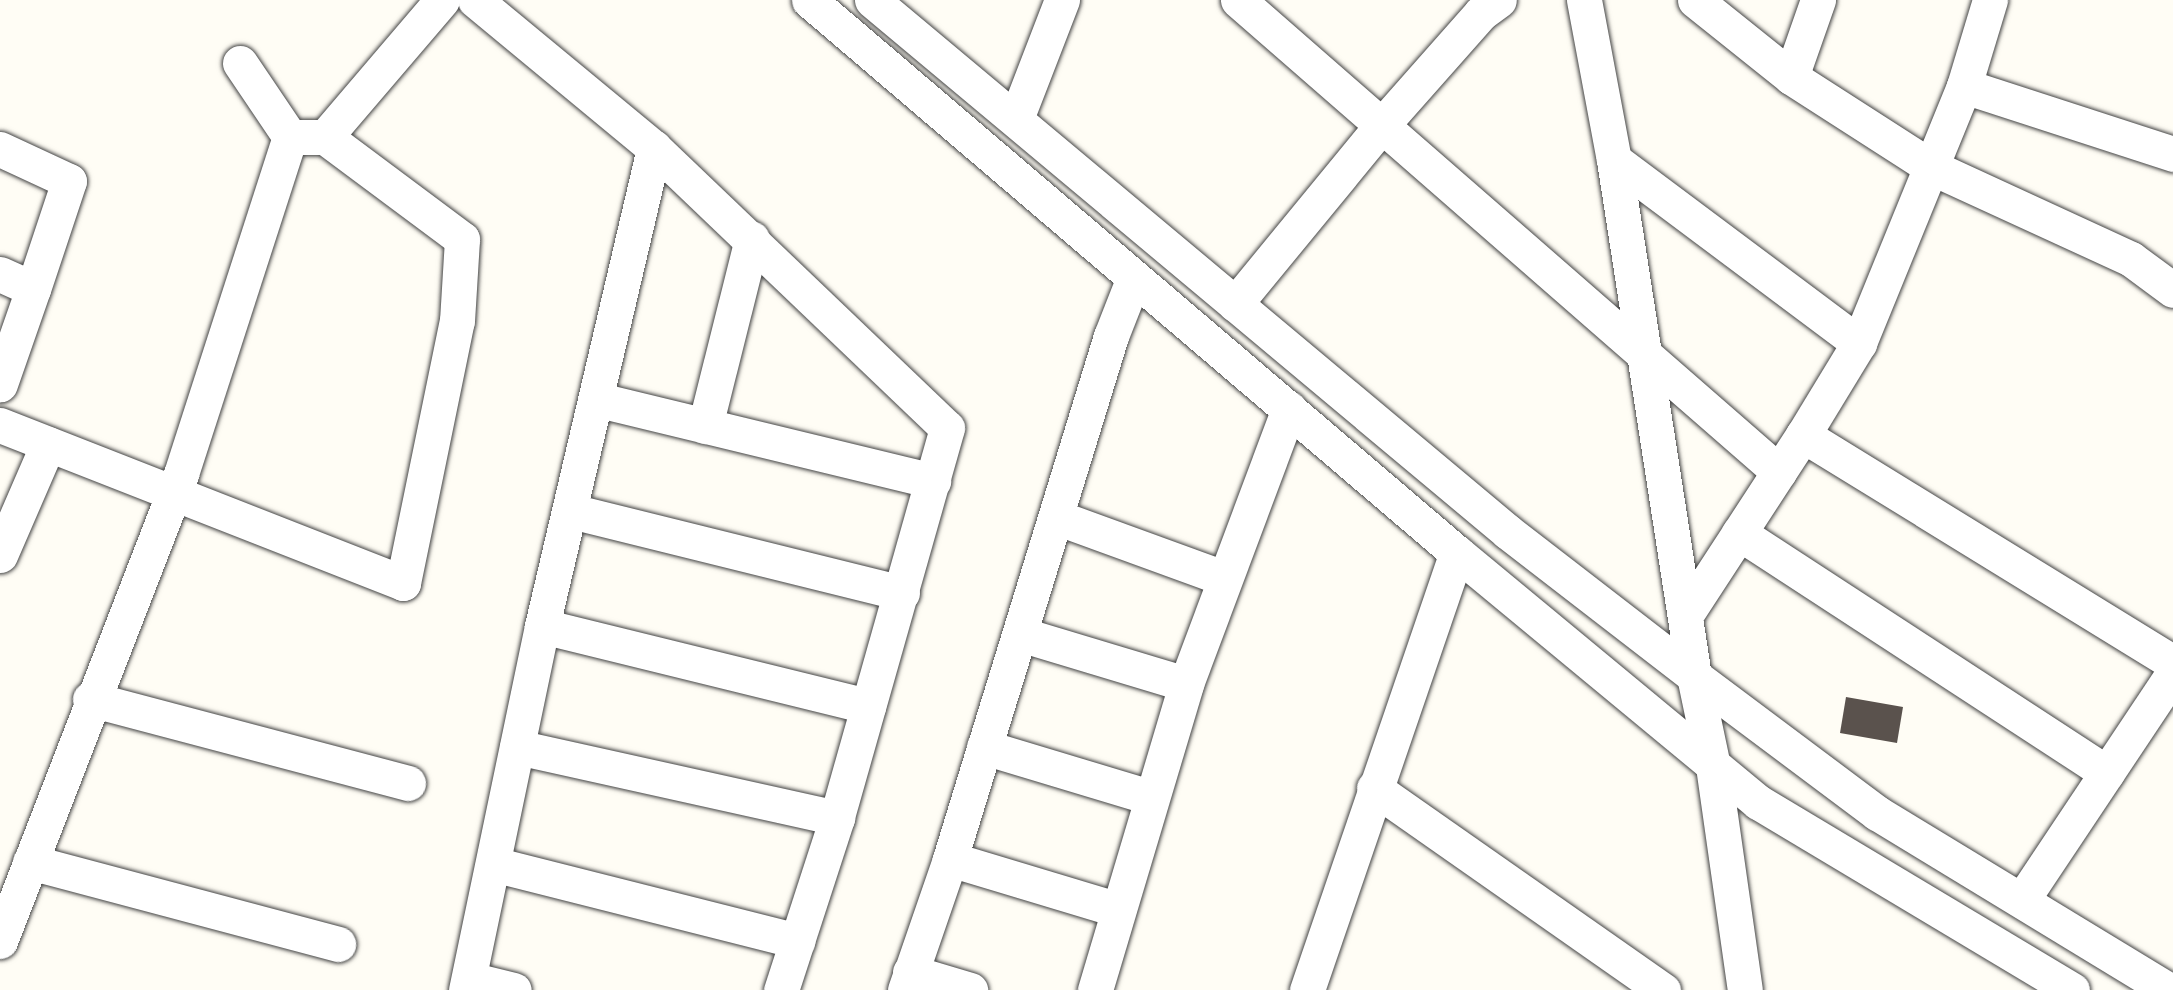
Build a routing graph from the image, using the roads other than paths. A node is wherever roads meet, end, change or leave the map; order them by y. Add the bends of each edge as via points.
1 (442, 0) edge
2 (475, 0) edge
3 (808, 0) edge
4 (872, 0) edge
5 (1062, 0) edge
6 (1238, 0) edge
7 (1584, 0) edge
8 (1695, 0) edge
9 (1818, 0) edge
10 (1990, 0) edge
11 (1482, 4) edge
12 (917, 16) edge
13 (240, 64) dead end
14 (1791, 77) junction
15 (1964, 86) junction
16 (1016, 119) junction
17 (1382, 125) junction
18 (308, 137) junction
19 (654, 148) junction
20 (0, 149) edge
21 (2173, 154) edge
22 (1614, 160) junction
23 (1932, 167) junction
24 (752, 239) junction
25 (0, 274) edge
26 (1133, 280) junction
27 (34, 289) junction
28 (2173, 290) edge
29 (1234, 304) junction
30 (1859, 344) junction
31 (1646, 354) junction
32 (0, 384) edge
33 (599, 400) junction
34 (1289, 408) junction
35 (0, 425) edge
36 (705, 426) junction
37 (1803, 435) junction
38 (48, 444) junction
39 (1779, 472) junction
40 (933, 481) junction
41 (172, 495) junction
42 (571, 511) junction
43 (1056, 517) junction
44 (1739, 533) junction
45 (0, 554) edge
46 (1456, 554) junction
47 (1224, 578) junction
48 (902, 593) junction
49 (1685, 616) junction
50 (542, 626) junction
51 (1020, 634) junction
52 (2173, 663) edge
53 (2173, 674) edge
54 (1694, 676) junction
55 (1186, 684) junction
56 (90, 699) junction
57 (868, 706) junction
58 (517, 746) junction
59 (984, 746) junction
60 (1713, 766) junction
61 (2107, 773) junction
62 (408, 783) dead end
63 (1374, 788) junction
64 (1150, 797) junction
65 (837, 818) junction
66 (950, 858) junction
67 (30, 862) junction
68 (493, 864) junction
69 (2022, 900) junction
70 (1116, 909) junction
71 (0, 941) edge
72 (797, 941) junction
73 (338, 944) dead end
74 (907, 981) edge
75 (468, 984) edge
76 (514, 990) edge
77 (781, 990) edge
78 (970, 990) edge
79 (1095, 990) edge
80 (1307, 990) edge
81 (1664, 990) edge
82 (1746, 990) edge
83 (2072, 990) edge
84 (2168, 990) edge

1 - 18 street
2 - 19 street
3 - 26 street
4 - 12 street
5 - 16 street
6 - 17 street
7 - 22 street
8 - 14 street
9 - 14 street
10 - 15 street
11 - 17 street
12 - 16 street
13 - 18 street
14 - 23 street
15 - 21 street
15 - 23 street
16 - 29 street
17 - 29 street
17 - 31 street
18 - 41 street
18 - 41 street via 462,239 457,321 403,584
19 - 24 street
19 - 33 street
20 - 27 street via 69,181
22 - 30 street
22 - 31 street
23 - 28 street via 2130,259
23 - 30 street
24 - 36 street
24 - 40 street via 947,428
25 - 27 street
26 - 34 street
26 - 43 street
27 - 32 street
29 - 54 street
30 - 37 street
31 - 39 street
31 - 49 street
33 - 36 street
33 - 42 street
34 - 46 street
34 - 47 street
35 - 38 street
36 - 40 street
37 - 39 street
37 - 52 street
38 - 41 street
38 - 45 street
39 - 44 street
40 - 48 street
41 - 56 street
42 - 48 street
42 - 50 street
43 - 47 street
43 - 51 street
44 - 49 street
44 - 61 street
46 - 60 street
46 - 63 street
47 - 55 street
48 - 57 street
49 - 54 street
50 - 57 street
50 - 58 street
51 - 55 street
51 - 59 street
53 - 61 street
54 - 60 street
54 - 69 street via 1877,813
55 - 64 street
56 - 62 street
56 - 67 street
57 - 65 street
58 - 65 street
58 - 68 street
59 - 64 street
59 - 66 street
60 - 82 street
60 - 83 street via 1758,802
61 - 69 street
63 - 80 street
63 - 81 street
64 - 70 street
65 - 72 street
66 - 70 street
66 - 74 street
67 - 71 street
67 - 73 street
68 - 72 street
68 - 75 street
69 - 84 street
70 - 79 street
72 - 77 street
74 - 78 street
75 - 76 street

